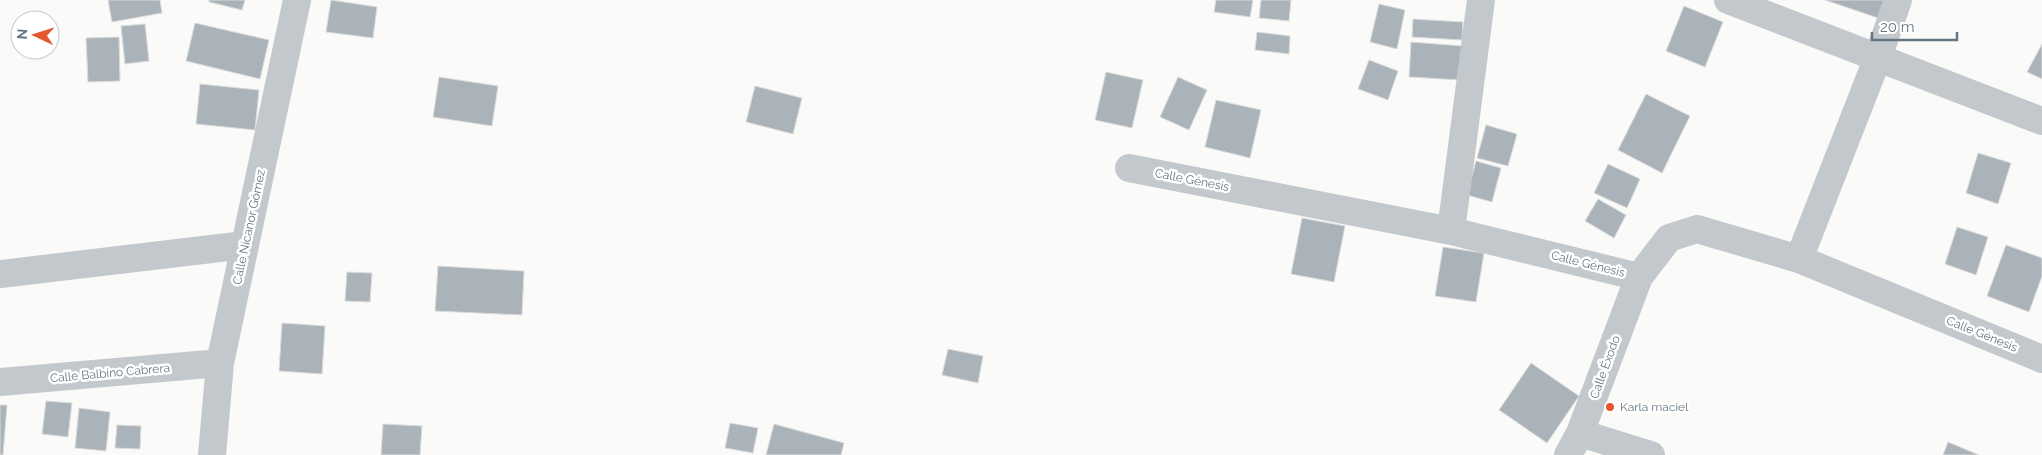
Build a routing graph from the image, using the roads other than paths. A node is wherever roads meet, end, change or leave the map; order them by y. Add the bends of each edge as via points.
1 (297, 0) edge
2 (1481, 0) edge
3 (1728, 0) edge
4 (1898, 0) edge
5 (1878, 57) junction
6 (2042, 121) edge
7 (1129, 168) dead end
8 (1452, 231) junction
9 (245, 245) junction
10 (1799, 259) junction
11 (0, 274) edge
12 (1639, 277) junction
13 (2042, 359) edge
14 (220, 363) junction
15 (0, 382) edge
16 (1574, 444) edge
17 (212, 455) edge
18 (1651, 455) edge

1 - 9 street, Calle Nicanor Gómez
2 - 8 street
3 - 5 street
4 - 5 street
5 - 6 street
5 - 10 street
7 - 8 street, Calle Génesis
8 - 12 street, Calle Génesis
9 - 11 street
9 - 14 street, Calle Nicanor Gómez
10 - 12 street, Calle Génesis via 1697,229 1669,238
10 - 13 street, Calle Génesis
12 - 16 street, Calle Éxodo
14 - 15 street, Calle Balbino Cabrera
14 - 17 street, Calle Nicanor Gómez
16 - 18 street

